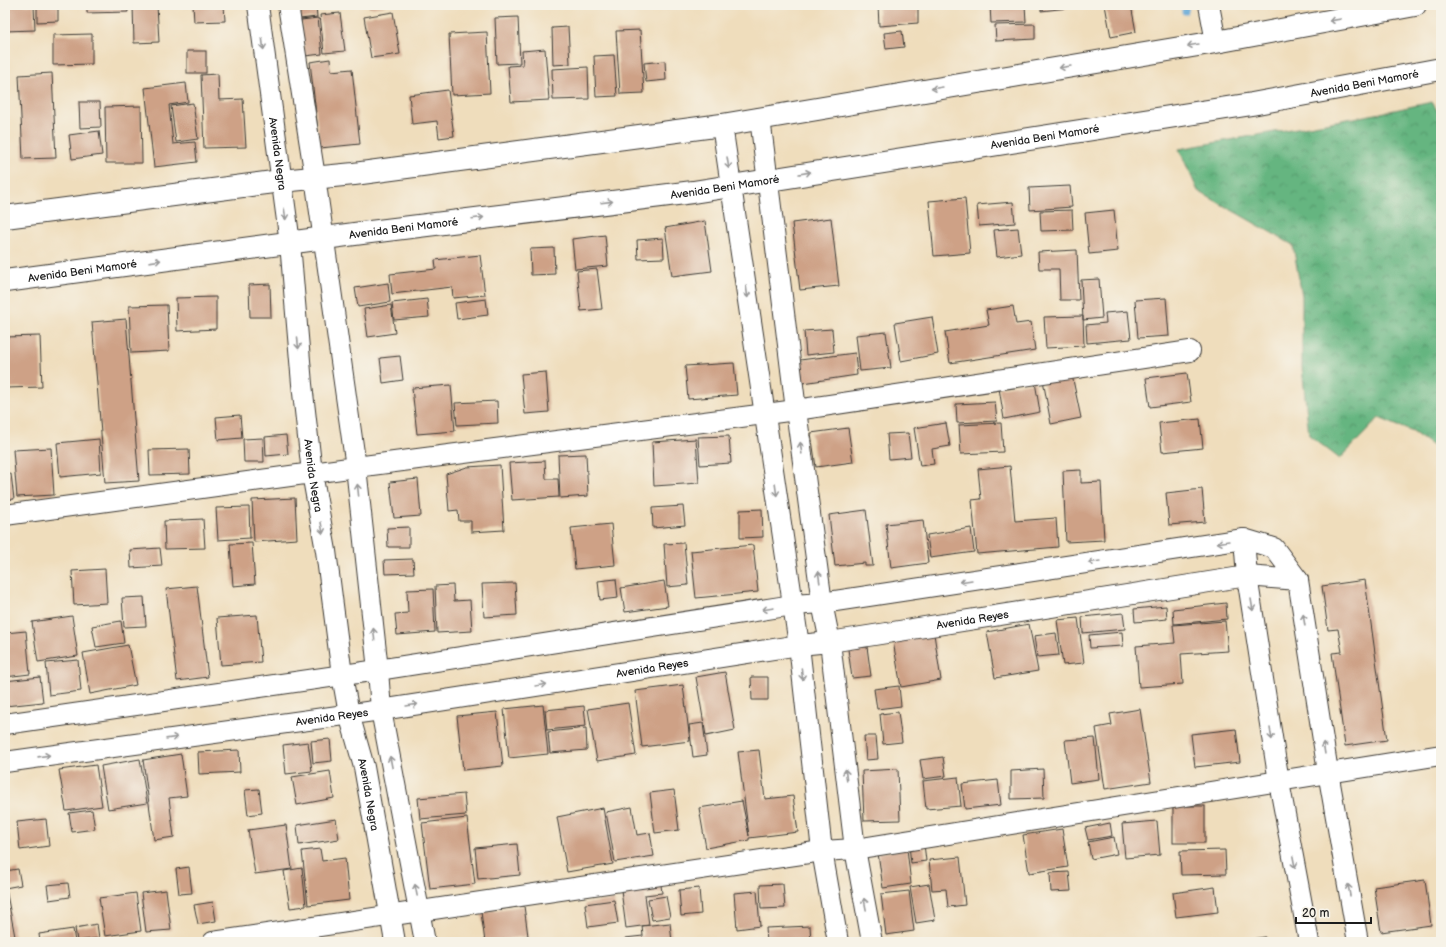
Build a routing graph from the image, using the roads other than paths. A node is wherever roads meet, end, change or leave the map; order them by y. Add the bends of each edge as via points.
1 (258, 5) edge
2 (288, 5) edge
3 (1209, 5) edge
4 (1415, 5) edge
5 (1216, 42) junction
6 (1441, 69) edge
7 (760, 118) junction
8 (722, 125) junction
9 (315, 177) junction
10 (767, 180) junction
11 (281, 181) junction
12 (731, 186) junction
13 (5, 217) edge
14 (323, 239) junction
15 (290, 243) junction
16 (5, 281) edge
17 (1190, 351) dead end
18 (796, 410) junction
19 (764, 414) junction
20 (356, 467) junction
21 (312, 473) junction
22 (5, 515) edge
23 (1244, 539) junction
24 (1247, 576) junction
25 (1298, 580) junction
26 (822, 603) junction
27 (793, 605) junction
28 (830, 642) junction
29 (799, 645) junction
30 (378, 670) junction
31 (342, 675) junction
32 (380, 710) junction
33 (349, 714) junction
34 (5, 724) edge
35 (1441, 755) edge
36 (5, 762) edge
37 (1328, 772) junction
38 (1279, 782) junction
39 (855, 849) junction
40 (822, 851) junction
41 (420, 910) junction
42 (390, 915) junction
43 (213, 942) edge
44 (395, 942) edge
45 (425, 942) edge
46 (838, 942) edge
47 (872, 942) edge
48 (1309, 942) edge
49 (1358, 942) edge

1 -> 11 street, Avenida Negra
2 - 9 street
3 - 5 street
4 -> 5 street
5 -> 7 street
10 -> 6 street, Avenida Beni Mamoré via 1252,104
7 - 8 street
7 - 10 street
8 - 9 street
8 -> 12 street
9 - 11 street
9 - 14 street
10 - 12 street, Avenida Beni Mamoré
10 - 18 street
11 - 13 street
11 -> 15 street, Avenida Negra
14 -> 12 street, Avenida Beni Mamoré
12 -> 19 street
14 - 15 street, Avenida Beni Mamoré
14 - 20 street
16 -> 15 street, Avenida Beni Mamoré
15 -> 21 street, Avenida Negra
17 - 18 street
18 - 19 street
26 -> 18 street
19 - 20 street
19 -> 27 street
20 - 21 street
30 -> 20 street
21 - 22 street
21 -> 31 street, Avenida Negra via 326,551
23 - 24 street
23 - 25 street via 1274,548
23 -> 26 street
24 - 25 street, Avenida Reyes
24 - 28 street, Avenida Reyes
24 -> 38 street
37 -> 25 street
26 - 27 street
26 - 28 street
27 - 29 street
27 -> 30 street
28 - 29 street, Avenida Reyes
39 -> 28 street
32 -> 29 street, Avenida Reyes
29 -> 40 street
30 - 31 street
30 - 32 street
31 - 33 street, Avenida Negra
31 - 34 street
32 - 33 street, Avenida Reyes
41 -> 32 street
36 -> 33 street, Avenida Reyes
33 - 42 street, Avenida Negra via 364,767
35 - 37 street
37 - 38 street
49 -> 37 street
38 - 39 street
38 -> 48 street
39 - 40 street
47 -> 39 street
40 - 41 street
40 - 46 street
41 - 42 street
41 - 45 street
42 - 43 street
42 - 44 street, Avenida Negra

